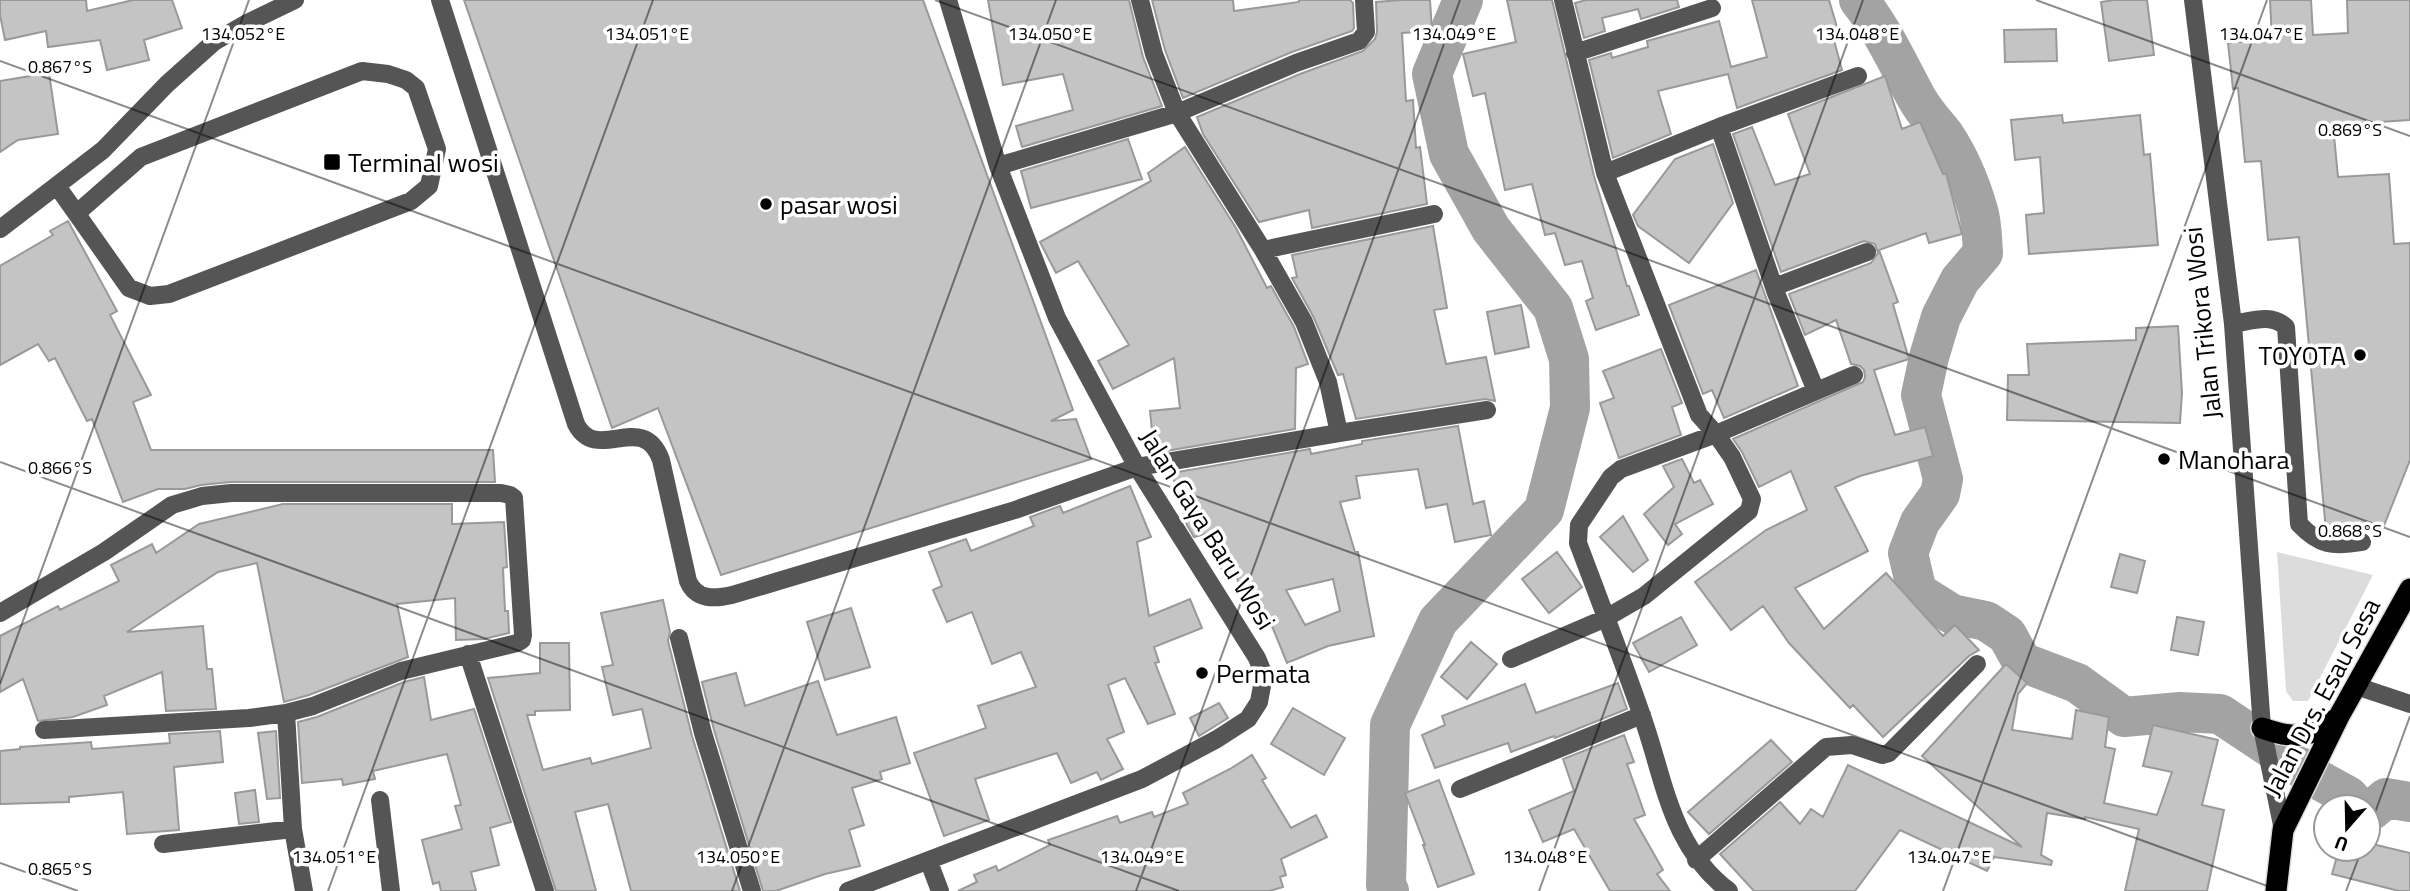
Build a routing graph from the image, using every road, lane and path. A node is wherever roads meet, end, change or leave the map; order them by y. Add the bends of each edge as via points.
1 (295, 0) edge
2 (440, 0) edge
3 (948, 0) edge
4 (1140, 0) edge
5 (1364, 0) edge
6 (1563, 0) edge
7 (2193, 0) edge
8 (1712, 8) dead end
9 (1576, 53) junction
10 (1858, 76) dead end
11 (1177, 113) junction
12 (1718, 127) junction
13 (998, 166) junction
14 (1605, 173) junction
15 (57, 186) junction
16 (77, 213) junction
17 (1434, 214) dead end
18 (0, 229) edge
19 (1263, 250) junction
20 (1867, 253) dead end
21 (1774, 287) junction
22 (2233, 324) junction
23 (1854, 375) dead end
24 (1816, 391) junction
25 (1487, 410) dead end
26 (1339, 433) junction
27 (1716, 434) junction
28 (1137, 467) junction
29 (2362, 542) dead end
30 (2407, 600) edge
31 (0, 613) edge
32 (1606, 618) junction
33 (679, 638) dead end
34 (468, 654) junction
35 (1511, 659) dead end
36 (1978, 664) dead end
37 (2356, 686) junction
38 (2410, 704) edge
39 (286, 713) junction
40 (1642, 715) junction
41 (2338, 718) junction
42 (2262, 728) junction
43 (44, 730) dead end
44 (1460, 789) dead end
45 (380, 800) dead end
46 (293, 829) junction
47 (2283, 831) junction
48 (163, 844) dead end
49 (1696, 860) junction
50 (929, 862) junction
51 (304, 891) edge
52 (391, 891) edge
53 (545, 891) edge
54 (752, 891) edge
55 (848, 891) edge
56 (940, 891) edge
57 (1729, 891) edge
58 (2276, 891) edge

1 - 15 street via 214,42 103,150
2 - 28 street via 579,431 595,440 639,437 654,445 688,581 701,596 732,595 1015,510
3 - 13 street, Jalan Gaya Baru Wosi
4 - 11 street
5 - 11 street via 1366,32 1359,41
6 - 9 street
7 - 22 street, Jalan Trikora Wosi
8 - 9 street
9 - 14 street
10 - 12 street
11 - 13 street
11 - 19 street
12 - 14 street
12 - 21 street
13 - 28 street, Jalan Gaya Baru Wosi via 1057,318
14 - 27 street via 1699,415
15 - 16 street
15 - 18 street
16 - 16 street via 129,288 150,296 169,294 411,201 429,186 437,149 416,88 388,74 362,71 141,157
17 - 19 street
19 - 26 street via 1304,322 1328,382
20 - 21 street
21 - 24 street
22 - 29 street via 2270,318 2286,327 2299,524 2311,537 2332,545
22 - 42 street, Jalan Trikora Wosi
23 - 24 street
24 - 27 street
25 - 26 street
26 - 28 street
27 - 32 street via 1752,499 1749,511 1644,596
27 - 32 street via 1615,472 1579,525 1578,543
28 - 50 street, Jalan Gaya Baru Wosi via 1257,658 1264,675 1259,702 1248,719 1142,779
30 - 37 highway, Jalan Drs. Esau Sesa
31 - 34 street via 186,500 231,493 507,493 515,502 522,640
32 - 35 street
32 - 40 street
33 - 54 street
34 - 39 street via 401,671
34 - 53 street
36 - 49 street via 1889,753 1852,745 1826,747
37 - 38 street
37 - 41 highway, Jalan Drs. Esau Sesa
39 - 43 street
39 - 46 street
40 - 44 street
40 - 49 street via 1678,827
41 - 42 highway via 2303,736
41 - 47 highway, Jalan Drs. Esau Sesa
42 - 47 street, Jalan Trikora Wosi
45 - 52 street
46 - 48 street
46 - 51 street
47 - 58 highway, Jalan Trikora Wosi
49 - 57 street
50 - 55 street, Jalan Gaya Baru Wosi
50 - 56 street

